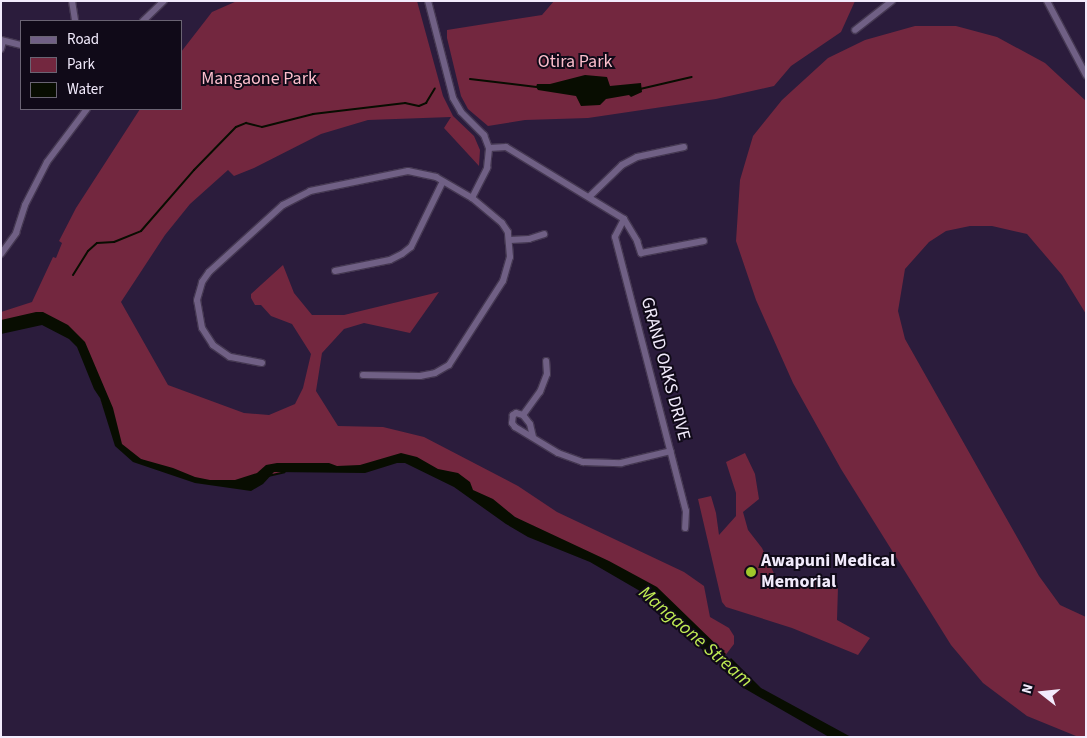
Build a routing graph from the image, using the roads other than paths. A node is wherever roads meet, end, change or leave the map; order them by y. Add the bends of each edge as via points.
1 (72, 1) edge
2 (164, 1) edge
3 (428, 1) edge
4 (892, 1) edge
5 (1047, 1) edge
6 (75, 20) edge
7 (144, 20) edge
8 (855, 30) dead end
9 (2, 41) edge
10 (20, 46) edge
11 (1, 49) edge
12 (1086, 75) edge
13 (86, 110) edge
14 (684, 147) dead end
15 (489, 148) junction
16 (443, 181) junction
17 (472, 198) junction
18 (589, 198) junction
19 (624, 219) junction
20 (544, 234) dead end
21 (510, 240) junction
22 (704, 241) dead end
23 (1, 254) edge
24 (335, 271) dead end
25 (546, 361) dead end
26 (262, 363) dead end
27 (363, 375) dead end
28 (524, 415) junction
29 (533, 437) junction
30 (671, 451) junction
31 (685, 528) dead end

1 - 6 street
2 - 7 street
3 - 15 street via 453,98 461,112 484,135
4 - 8 street
5 - 12 street
9 - 10 street
9 - 11 street
13 - 23 street via 48,162 25,205 16,233
14 - 18 street via 637,157 622,165
15 - 17 street via 487,168
15 - 18 street via 506,147
16 - 17 street
16 - 24 street via 411,247 390,260
16 - 26 street via 418,172 400,172 310,191 283,205 217,263 199,291 197,307 202,328 214,345 230,357
17 - 21 street via 502,223
18 - 19 street
19 - 22 street via 640,253
19 - 30 street, GRAND OAKS DRIVE via 615,237
20 - 21 street
21 - 27 street via 510,258 503,281 449,365 435,373 420,376
25 - 28 street via 547,374 540,392
28 - 29 street
28 - 29 street via 513,415 512,423
29 - 30 street via 558,453 596,464 621,463
30 - 31 street, GRAND OAKS DRIVE via 686,511

